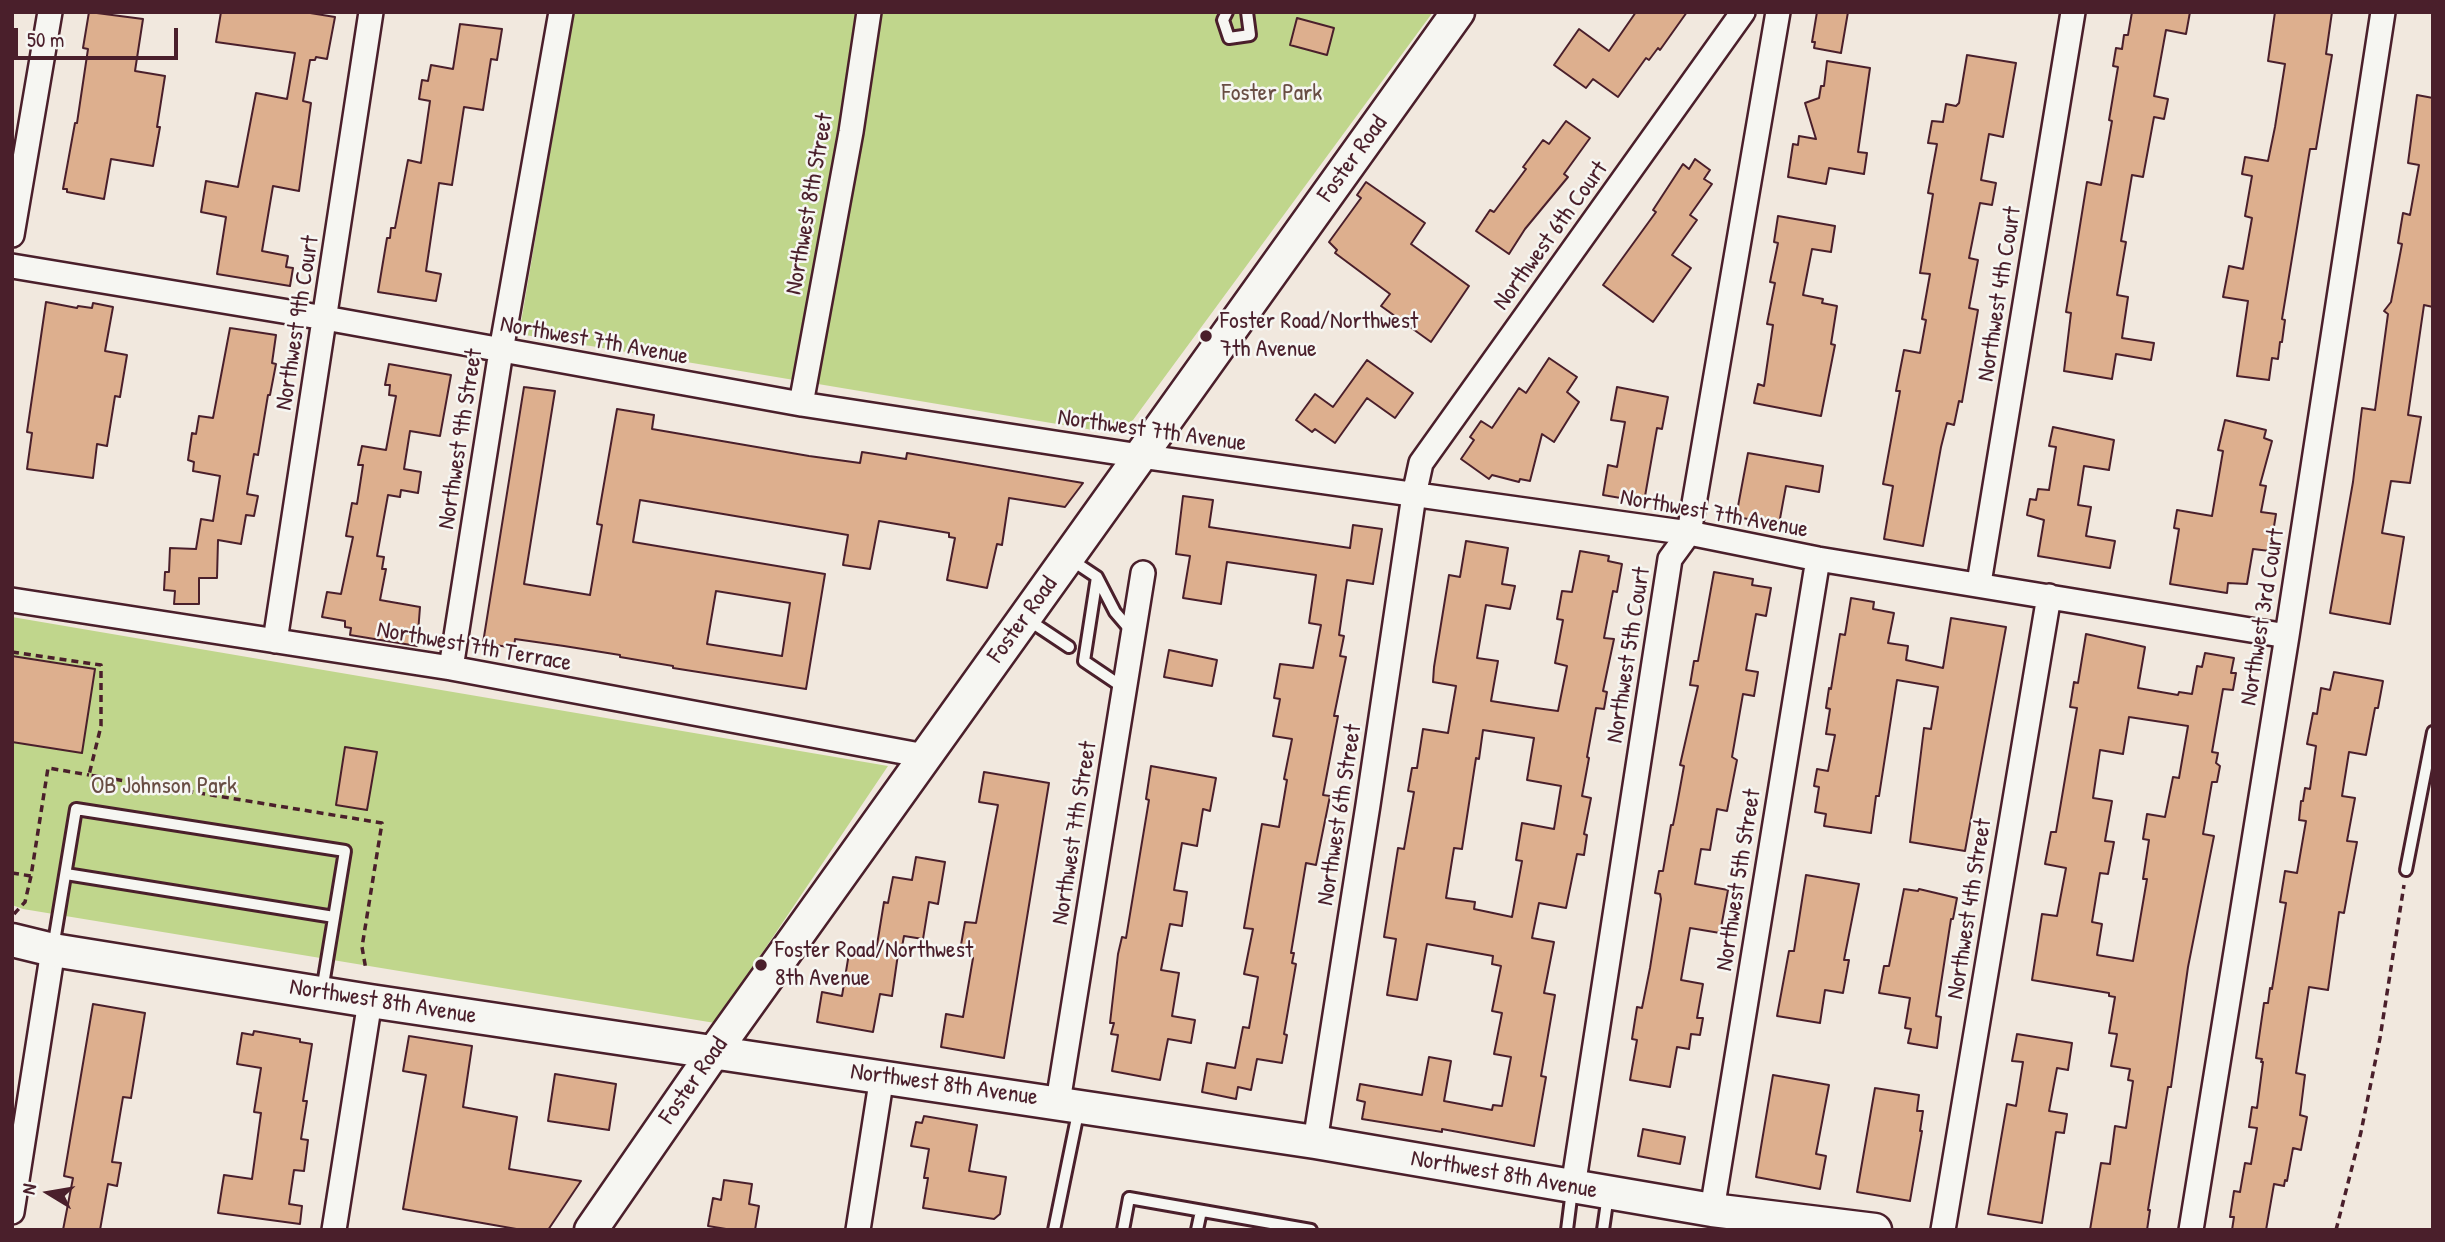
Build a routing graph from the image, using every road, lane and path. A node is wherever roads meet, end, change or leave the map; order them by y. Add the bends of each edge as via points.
1 (50, 12) edge
2 (371, 12) edge
3 (561, 12) edge
4 (869, 12) edge
5 (1227, 12) edge
6 (1247, 12) edge
7 (1458, 12) edge
8 (1743, 12) edge
9 (1777, 12) edge
10 (2073, 12) edge
11 (2383, 12) edge
12 (12, 235) edge
13 (12, 267) edge
14 (326, 318) junction
15 (501, 351) junction
16 (801, 404) junction
17 (1140, 456) junction
18 (1414, 495) junction
19 (1689, 533) junction
20 (1068, 558) junction
21 (1818, 559) junction
22 (1143, 573) dead end
23 (1097, 577) junction
24 (1979, 583) junction
25 (2049, 596) junction
26 (12, 600) edge
27 (1025, 617) junction
28 (1134, 634) junction
29 (2287, 636) junction
30 (275, 641) junction
31 (1069, 647) dead end
32 (12, 652) edge
33 (451, 668) junction
34 (1125, 688) junction
35 (2433, 732) edge
36 (925, 756) junction
37 (89, 775) junction
38 (2406, 870) joint
39 (12, 873) edge
40 (66, 874) junction
41 (31, 876) junction
42 (12, 915) edge
43 (334, 918) junction
44 (12, 940) edge
45 (53, 950) junction
46 (366, 970) dead end
47 (321, 993) junction
48 (370, 1001) junction
49 (714, 1052) junction
50 (883, 1076) junction
51 (1069, 1103) junction
52 (1315, 1142) junction
53 (1573, 1187) junction
54 (1608, 1193) junction
55 (1712, 1210) junction
56 (1201, 1211) junction
57 (12, 1212) edge
58 (334, 1230) edge
59 (591, 1230) edge
60 (858, 1230) edge
61 (1054, 1230) edge
62 (1123, 1230) edge
63 (1197, 1230) edge
64 (1311, 1230) edge
65 (1567, 1230) edge
66 (1602, 1230) edge
67 (1875, 1230) edge
68 (1943, 1230) edge
69 (2191, 1230) edge
70 (2336, 1230) edge

1 - 12 street
2 - 14 street, Northwest 9th Court
3 - 15 street, Northwest 9th Street
4 - 16 street, Northwest 8th Street
5 - 6 lane via 1223,20 1229,38 1250,36
7 - 17 street, Foster Road
8 - 18 street, Northwest 6th Court via 1421,463
9 - 19 street, Northwest 5th Court
10 - 24 street, Northwest 4th Court
11 - 29 street, Northwest 3rd Court
13 - 14 street, Northwest 7th Avenue
14 - 15 street, Northwest 7th Avenue
14 - 30 street, Northwest 9th Court
15 - 16 street, Northwest 7th Avenue
15 - 33 street, Northwest 9th Street
16 - 17 street, Northwest 7th Avenue
17 - 18 street, Northwest 7th Avenue
17 - 20 street, Foster Road
18 - 19 street, Northwest 7th Avenue
18 - 52 street, Northwest 6th Street
19 - 21 street, Northwest 7th Avenue
19 - 53 street, Northwest 5th Court via 1670,558
20 - 23 lane
20 - 27 street, Foster Road
21 - 24 street, Northwest 7th Avenue
21 - 55 street, Northwest 5th Street
22 - 28 street, Northwest 7th Street
23 - 28 lane via 1115,612
23 - 34 lane via 1084,661
24 - 25 street, Northwest 7th Avenue
25 - 29 street, Northwest 7th Avenue
25 - 68 street, Northwest 4th Street
26 - 30 street, Northwest 7th Terrace
27 - 31 lane
27 - 36 street, Foster Road
28 - 34 street, Northwest 7th Street
29 - 69 street, Northwest 3rd Court
30 - 33 street, Northwest 7th Terrace
32 - 37 path via 101,665 100,726
33 - 36 street, Northwest 7th Terrace
34 - 51 street, Northwest 7th Street
35 - 38 lane
36 - 49 street, Foster Road
37 - 41 path via 48,768
37 - 46 path via 382,823 362,947
38 - 70 path via 2380,1038
39 - 41 path
40 - 43 lane
40 - 43 lane via 76,808 345,851
40 - 45 lane
41 - 42 path via 25,902
43 - 47 lane
44 - 45 street, Northwest 8th Avenue
45 - 47 street, Northwest 8th Avenue
45 - 57 street
47 - 48 street, Northwest 8th Avenue
48 - 49 street, Northwest 8th Avenue
48 - 58 street
49 - 50 street, Northwest 8th Avenue
49 - 59 street, Foster Road
50 - 51 street, Northwest 8th Avenue
50 - 60 street
51 - 52 street, Northwest 8th Avenue
51 - 61 lane
52 - 53 street, Northwest 8th Avenue
53 - 54 street, Northwest 8th Avenue
53 - 65 lane
54 - 55 street, Northwest 8th Avenue
54 - 66 lane
55 - 67 street, Northwest 8th Avenue
56 - 62 lane via 1129,1198
56 - 63 lane
56 - 64 lane

